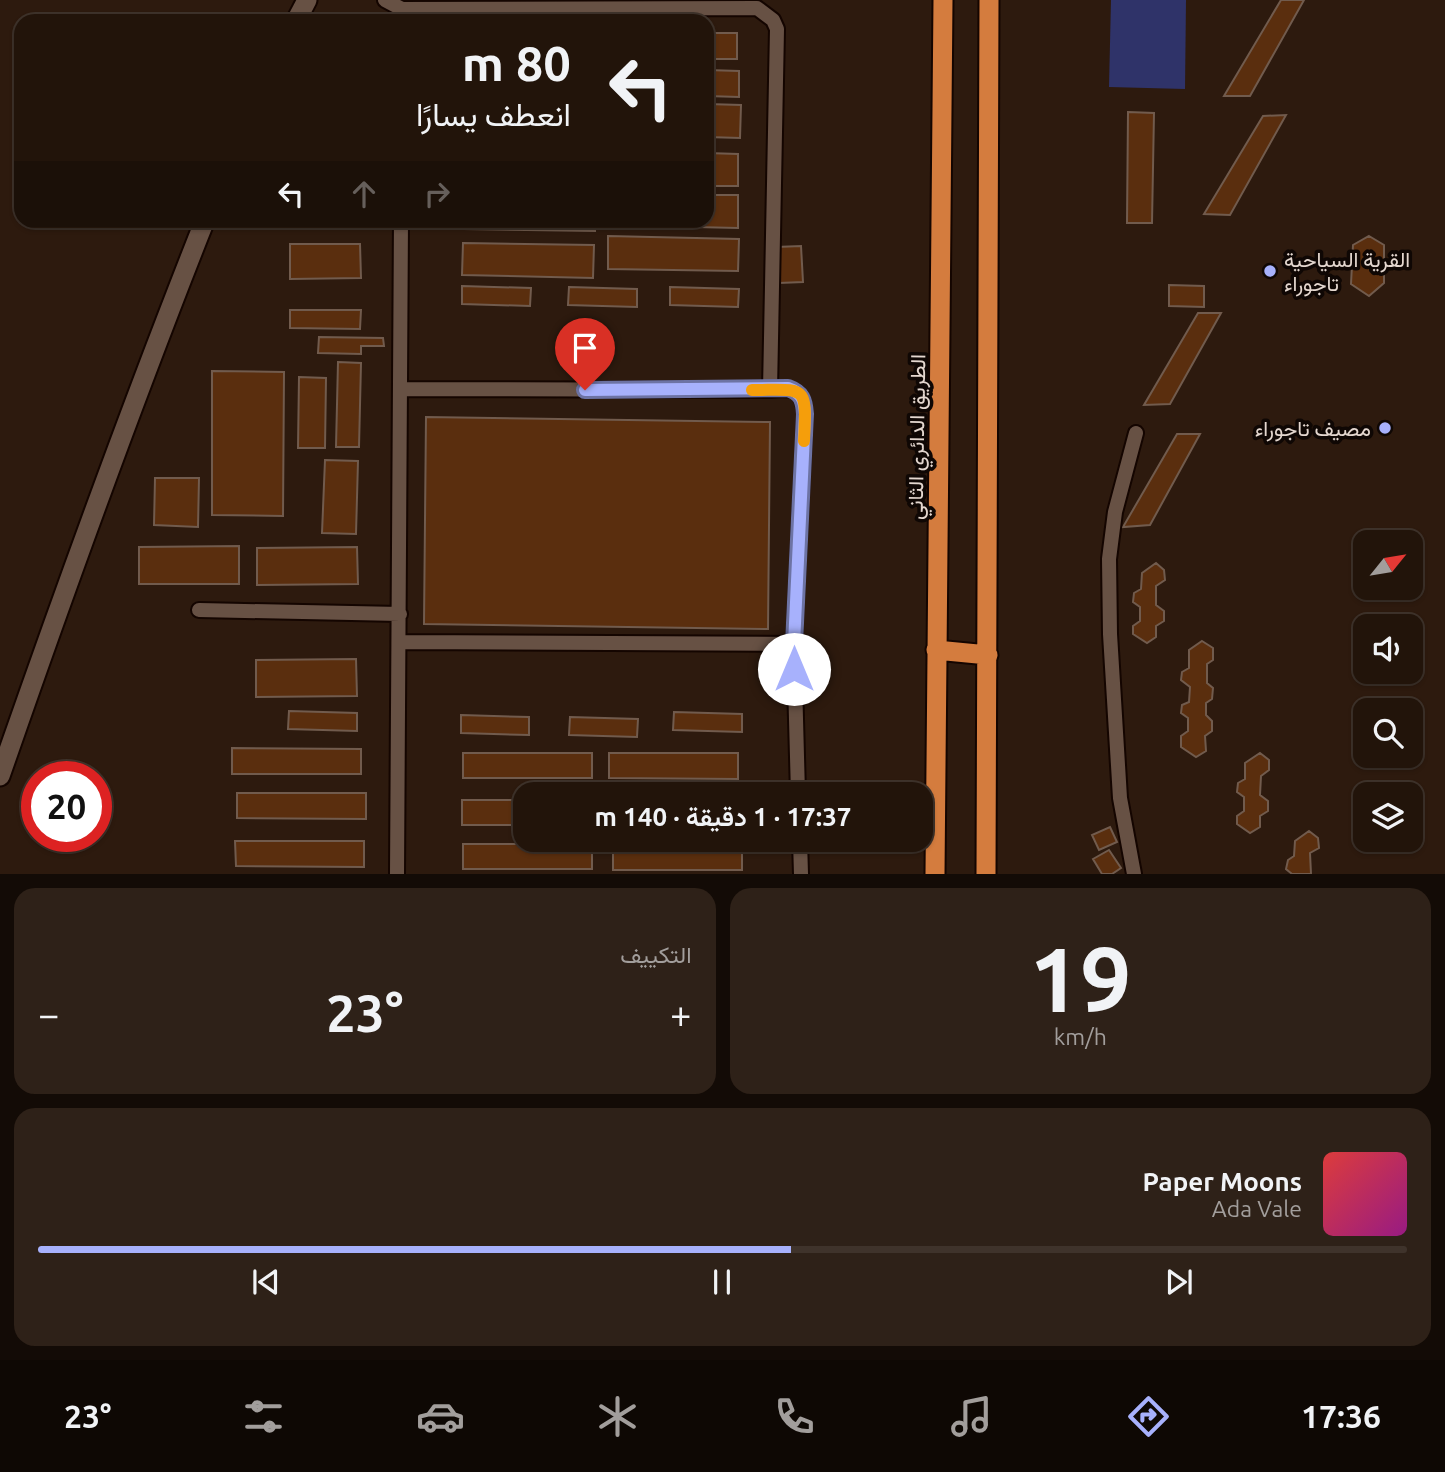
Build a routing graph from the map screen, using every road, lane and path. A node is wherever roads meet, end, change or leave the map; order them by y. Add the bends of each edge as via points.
1 (385, 0) edge
2 (943, 0) edge
3 (989, 0) edge
4 (401, 14) edge
5 (453, 14) edge
6 (202, 228) edge
7 (401, 228) edge
8 (400, 390) junction
9 (770, 390) junction
10 (1136, 433) dead end
11 (199, 610) dead end
12 (400, 614) junction
13 (400, 642) junction
14 (794, 644) junction
15 (936, 650) junction
16 (988, 655) junction
17 (0, 776) edge
18 (798, 782) edge
19 (800, 852) edge
20 (397, 873) edge
21 (801, 873) edge
22 (935, 873) edge
23 (986, 873) edge
24 (1134, 873) edge

1 - 4 lane
2 - 15 highway, الطريق الدائري الثاني
3 - 16 highway
5 - 9 lane via 757,8 773,20 777,29
6 - 17 street via 125,425
7 - 8 lane
8 - 9 lane
8 - 12 lane
9 - 14 lane via 788,388 798,391 804,400
10 - 24 lane via 1108,559 1121,798
11 - 12 lane
12 - 13 lane
13 - 14 lane
13 - 20 lane
14 - 18 lane
15 - 16 highway
15 - 22 highway, الطريق الدائري الثاني
16 - 23 highway
19 - 21 lane

